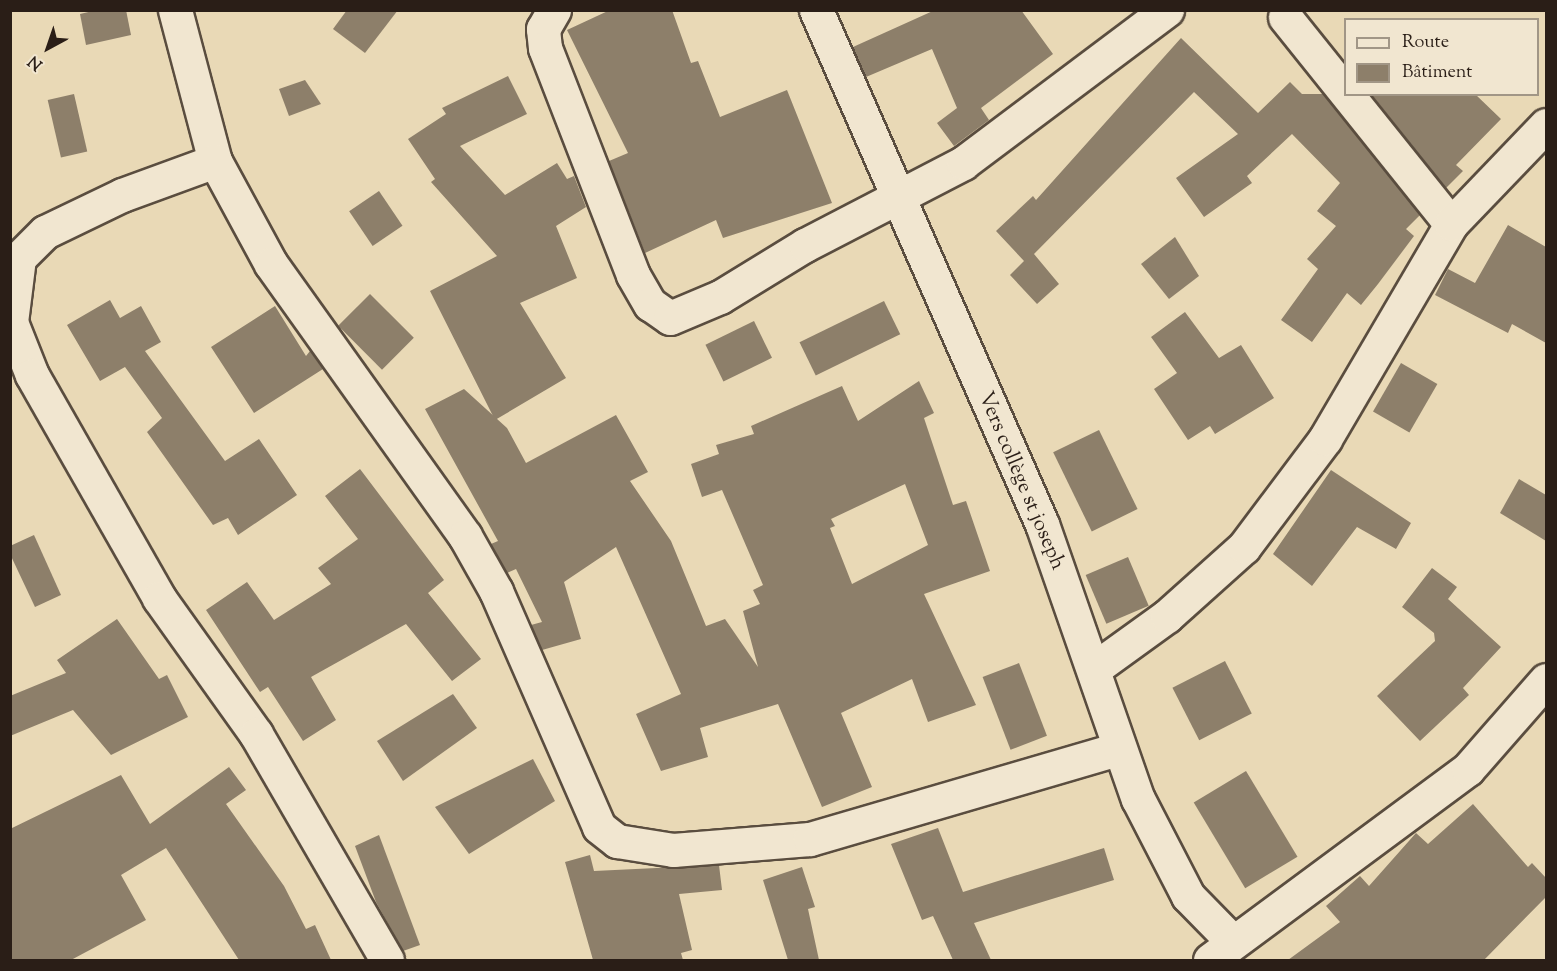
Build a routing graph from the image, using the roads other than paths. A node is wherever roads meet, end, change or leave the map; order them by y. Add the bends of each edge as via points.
1 (175, 10) edge
2 (554, 10) edge
3 (816, 10) edge
4 (1167, 10) edge
5 (1285, 17) dead end
6 (1344, 91) edge
7 (1348, 96) edge
8 (1546, 125) edge
9 (215, 161) junction
10 (897, 197) junction
11 (1451, 224) junction
12 (1095, 668) junction
13 (1546, 680) edge
14 (1118, 749) junction
15 (1222, 951) edge
16 (387, 960) edge

1 - 9 street
2 - 10 street via 543,29 545,48 633,276 650,304 670,318 720,297
3 - 10 street, Vers collège st joseph
4 - 10 street via 963,163
5 - 6 street
7 - 11 street
8 - 11 street
9 - 14 street via 271,264 465,536 496,591 599,827 616,841 673,850 810,839
9 - 16 street via 122,195 45,232 19,258 11,322 32,375 159,598 256,734
10 - 12 street, Vers collège st joseph via 1042,524
11 - 12 street via 1325,440 1244,547 1167,616
12 - 14 street, Vers collège st joseph
13 - 15 street via 1468,769
14 - 15 street, Vers collège st joseph via 1188,896

